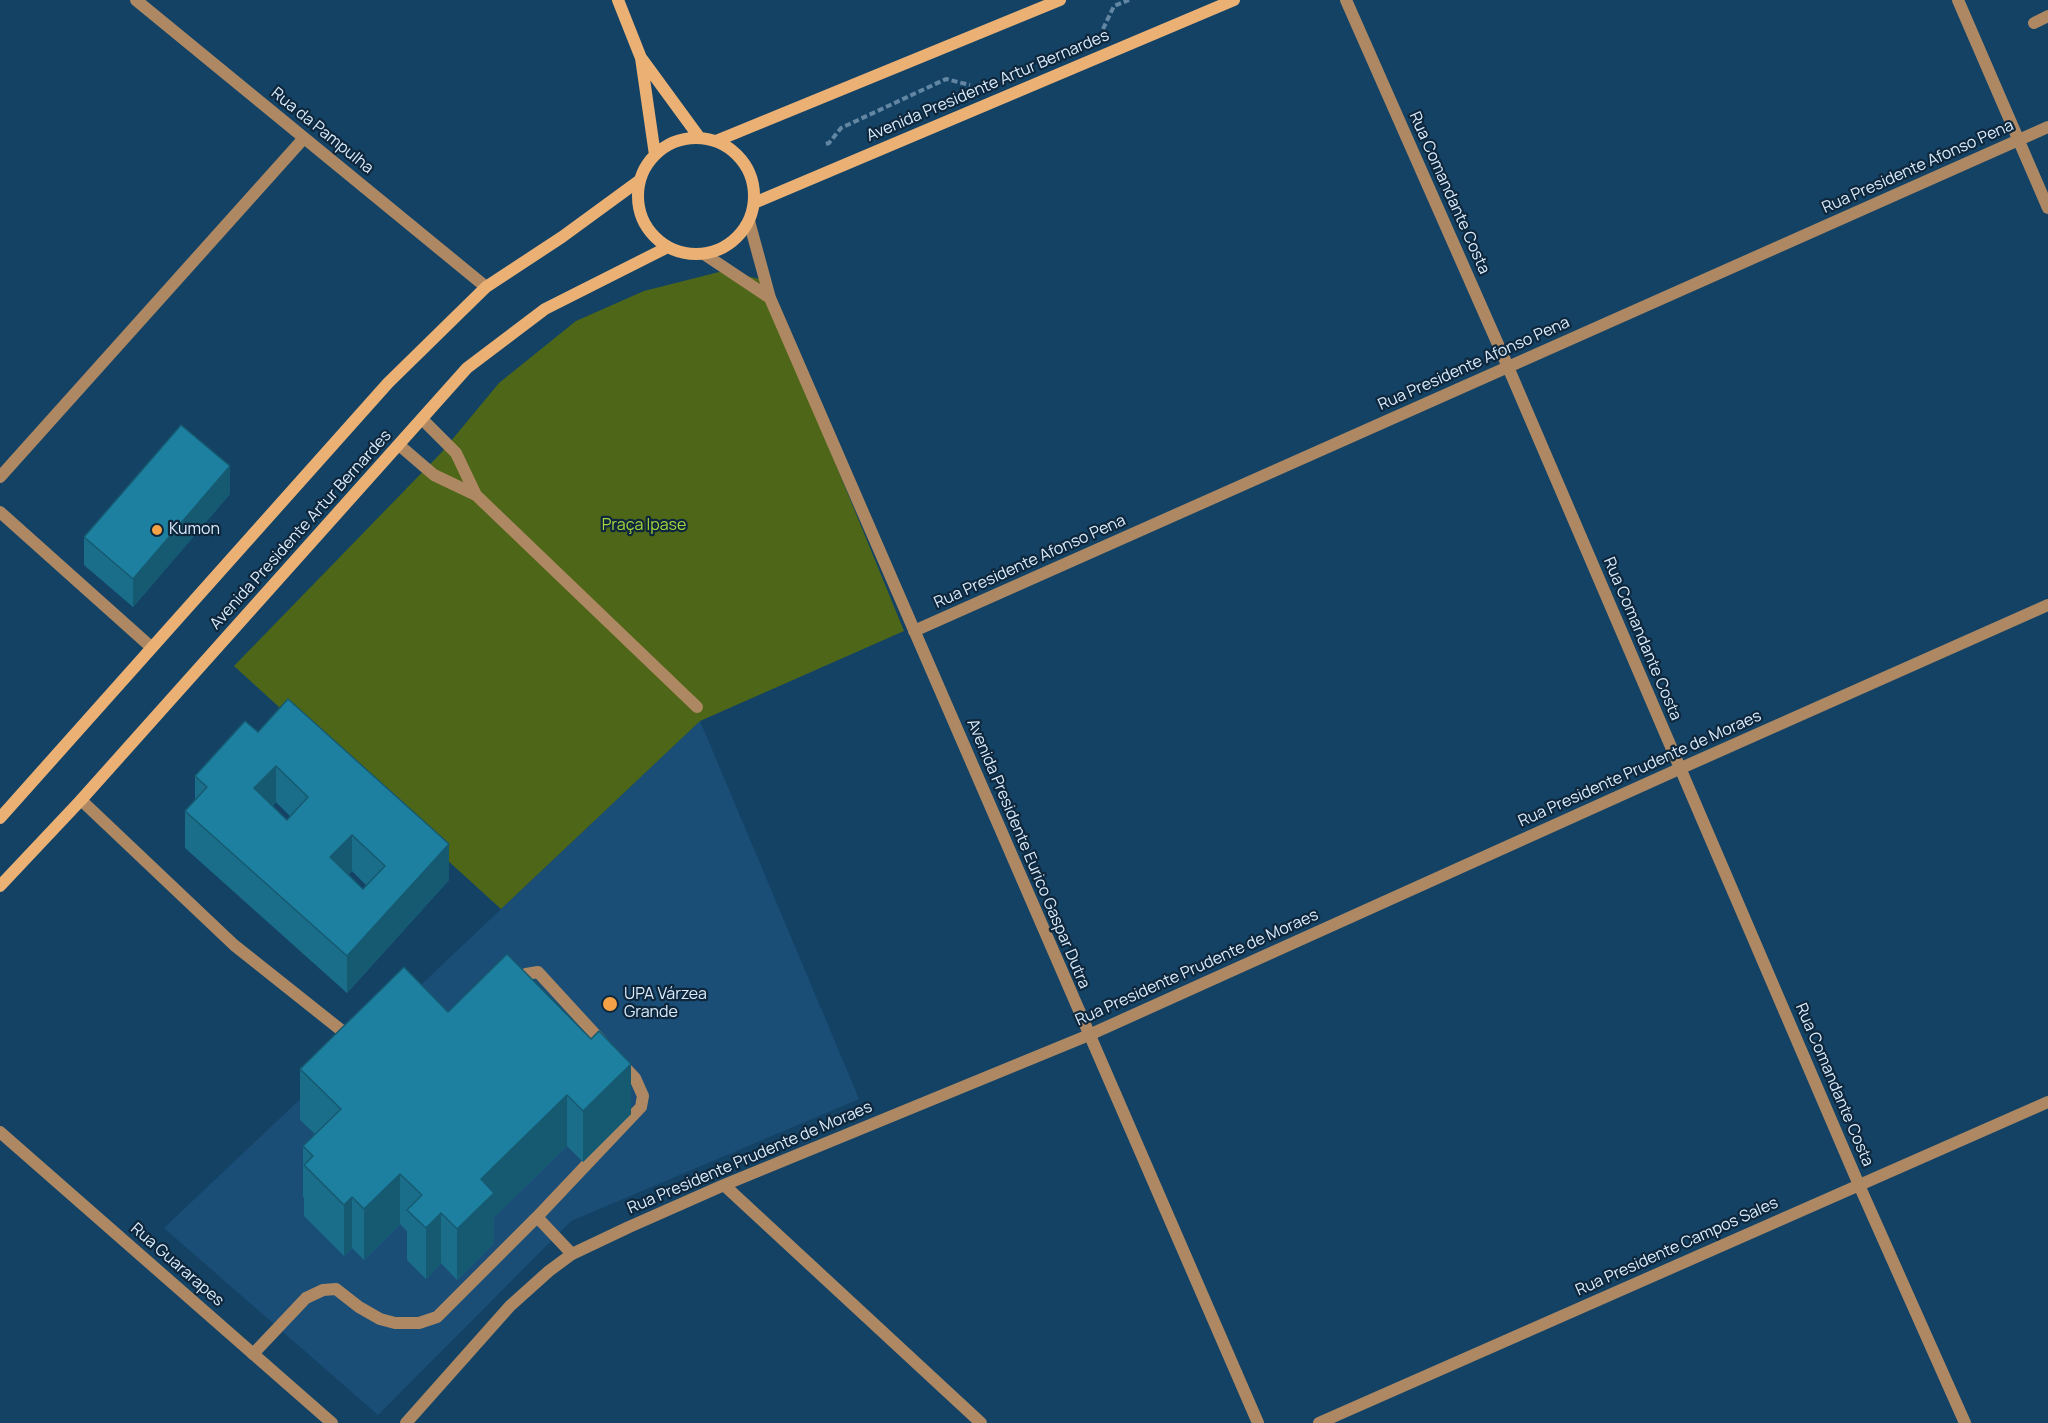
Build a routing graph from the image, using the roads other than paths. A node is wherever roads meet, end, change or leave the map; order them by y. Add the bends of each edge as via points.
1 (136, 0) edge
2 (618, 0) edge
3 (1060, 0) edge
4 (1234, 0) edge
5 (1346, 0) edge
6 (1958, 0) edge
7 (2048, 16) edge
8 (2034, 23) dead end
9 (641, 58) junction
10 (2048, 127) edge
11 (699, 137) junction
12 (304, 138) junction
13 (2019, 140) junction
14 (716, 141) junction
15 (655, 155) junction
16 (640, 180) junction
17 (754, 203) junction
18 (2048, 208) edge
19 (749, 221) junction
20 (668, 247) junction
21 (704, 254) junction
22 (486, 287) junction
23 (770, 298) junction
24 (1508, 367) junction
25 (422, 419) junction
26 (399, 445) junction
27 (0, 477) edge
28 (476, 495) junction
29 (0, 512) edge
30 (2048, 605) edge
31 (914, 631) junction
32 (151, 647) junction
33 (697, 707) dead end
34 (1679, 769) junction
35 (81, 800) junction
36 (0, 818) edge
37 (0, 886) edge
38 (508, 990) edge
39 (1089, 1035) junction
40 (351, 1038) edge
41 (2048, 1102) edge
42 (0, 1132) edge
43 (724, 1185) junction
44 (1859, 1185) junction
45 (537, 1217) junction
46 (572, 1254) junction
47 (253, 1354) junction
48 (332, 1423) edge
49 (406, 1423) edge
50 (981, 1423) edge
51 (1258, 1423) edge
52 (1319, 1423) edge
53 (1965, 1423) edge

1 - 12 street, Rua da Pampulha
2 - 9 main road
3 - 14 main road
4 - 17 main road, Avenida Presidente Artur Bernardes
5 - 24 street, Rua Comandante Costa
6 - 13 street
7 - 8 street
9 - 11 main road
9 - 15 main road
10 - 13 street, Rua Presidente Afonso Pena
11 - 14 main road
11 - 15 main road via 678,140
12 - 22 street, Rua da Pampulha
12 - 27 street
13 - 18 street
13 - 24 street, Rua Presidente Afonso Pena
14 - 17 main road via 733,151 746,166 753,184
15 - 16 main road
16 - 20 main road via 638,200 642,218 652,235
16 - 22 main road, Avenida Presidente Artur Bernardes
17 - 19 main road
19 - 21 main road via 730,243
19 - 23 street, Avenida Presidente Eurico Gaspar Dutra
20 - 21 main road
20 - 25 main road, Avenida Presidente Artur Bernardes via 545,309 467,368
21 - 23 street
22 - 32 main road, Avenida Presidente Artur Bernardes via 388,383
23 - 31 street, Avenida Presidente Eurico Gaspar Dutra
24 - 31 street, Rua Presidente Afonso Pena
24 - 34 street, Rua Comandante Costa
25 - 26 main road, Avenida Presidente Artur Bernardes
25 - 28 street via 456,453
26 - 28 street via 434,475
26 - 35 main road, Avenida Presidente Artur Bernardes
28 - 33 street
29 - 32 street
30 - 34 street, Rua Presidente Prudente de Moraes
31 - 39 street, Avenida Presidente Eurico Gaspar Dutra
32 - 36 main road, Avenida Presidente Artur Bernardes
34 - 39 street, Rua Presidente Prudente de Moraes
34 - 44 street, Rua Comandante Costa
35 - 37 main road, Avenida Presidente Artur Bernardes
35 - 40 street via 234,945
38 - 45 street via 526,974 538,972 635,1078 642,1096 641,1107
39 - 43 street, Rua Presidente Prudente de Moraes
39 - 51 street, Avenida Presidente Eurico Gaspar Dutra
41 - 44 street, Rua Presidente Campos Sales
42 - 47 street, Rua Guararapes
43 - 46 street, Rua Presidente Prudente de Moraes
43 - 50 street
44 - 52 street, Rua Presidente Campos Sales
44 - 53 street, Rua Comandante Costa
45 - 46 street
45 - 47 street via 437,1317 419,1323 395,1323 359,1308 336,1288 323,1290 306,1298
46 - 49 street, Rua Presidente Prudente de Moraes via 510,1306
47 - 48 street, Rua Guararapes

